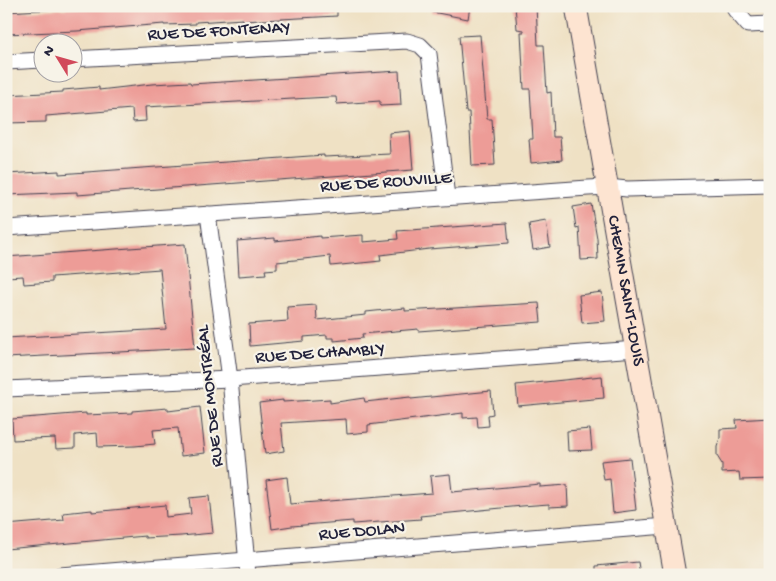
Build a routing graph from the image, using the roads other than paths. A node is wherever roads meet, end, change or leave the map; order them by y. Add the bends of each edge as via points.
1 (576, 6) edge
2 (735, 6) edge
3 (770, 24) edge
4 (82, 58) edge
5 (32, 61) edge
6 (6, 62) edge
7 (770, 185) edge
8 (608, 187) junction
9 (447, 197) junction
10 (208, 214) junction
11 (6, 228) edge
12 (636, 349) junction
13 (230, 379) junction
14 (6, 389) edge
15 (666, 526) junction
16 (246, 559) junction
17 (60, 575) edge
18 (248, 575) edge
19 (675, 575) edge

1 - 8 street, CHEMIN SAINT-LOUIS
2 - 3 street via 748,25
4 - 9 street, RUE DE FONTENAY via 407,41 420,45 429,54
5 - 6 street
7 - 8 street, RUE DE ROUVILLE
8 - 9 street, RUE DE ROUVILLE
8 - 12 street, CHEMIN SAINT-LOUIS
9 - 10 street, RUE DE ROUVILLE
10 - 11 street, RUE DE ROUVILLE
10 - 13 street, RUE DE MONTRÉAL
12 - 13 street, RUE DE CHAMBLY
12 - 15 street, CHEMIN SAINT-LOUIS
13 - 14 street, RUE DE CHAMBLY
13 - 16 street, RUE DE MONTRÉAL
15 - 16 street, RUE DOLAN
15 - 19 street, CHEMIN SAINT-LOUIS
16 - 17 street, RUE DOLAN
16 - 18 street, RUE DE MONTRÉAL

